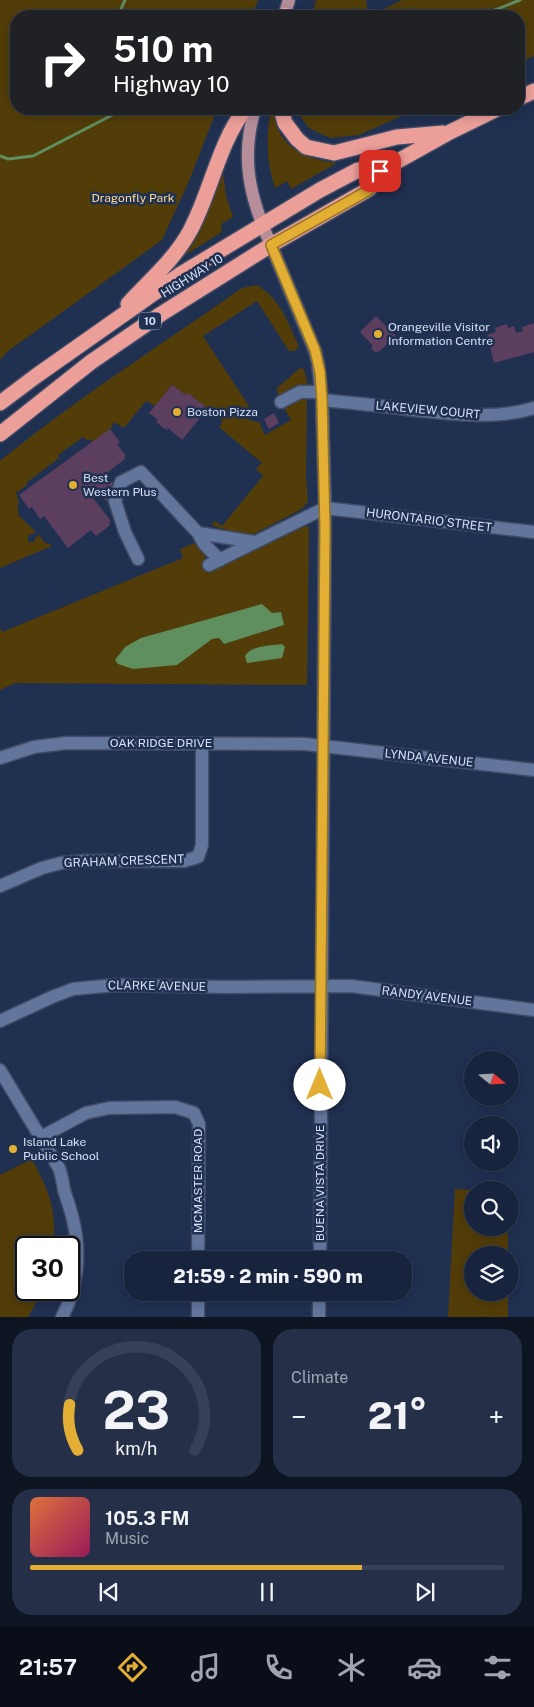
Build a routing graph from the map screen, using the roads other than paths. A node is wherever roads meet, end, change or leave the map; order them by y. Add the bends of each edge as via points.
1 (240, 115) edge
2 (253, 115) edge
3 (283, 115) edge
4 (485, 115) edge
5 (450, 132) junction
6 (380, 171) junction
7 (262, 225) junction
8 (271, 245) junction
9 (108, 326) junction
10 (322, 396) junction
11 (281, 402) dead end
12 (0, 403) edge
13 (534, 408) edge
14 (0, 434) edge
15 (325, 508) junction
16 (534, 532) edge
17 (198, 533) junction
18 (254, 542) junction
19 (138, 560) dead end
20 (202, 744) junction
21 (324, 746) junction
22 (0, 758) edge
23 (534, 770) edge
24 (0, 886) edge
25 (320, 987) junction
26 (534, 1010) edge
27 (0, 1021) edge
28 (0, 1070) edge
29 (41, 1137) junction
30 (198, 1251) edge
31 (320, 1251) edge
32 (198, 1301) edge
33 (320, 1301) edge
34 (62, 1317) edge
35 (198, 1317) edge
36 (319, 1317) edge

1 - 9 highway via 232,126 191,230 177,253
2 - 7 main road via 248,143 248,174
3 - 5 highway via 297,139 306,146 334,153 397,137
4 - 5 highway, HIGHWAY 10 / 10
5 - 6 highway, HIGHWAY 10 / 10
6 - 7 highway, HIGHWAY 10 / 10 via 358,170
6 - 8 highway, HIGHWAY 10 / 10 via 369,190
7 - 8 main road
7 - 9 highway, HIGHWAY 10 / 10 via 181,274
8 - 10 street, BUENA VISTA DRIVE via 315,350
8 - 14 highway, HIGHWAY 10 / 10 via 91,362
9 - 12 highway, HIGHWAY 10 / 10
10 - 11 street, LAKEVIEW COURT via 300,392
10 - 13 street, LAKEVIEW COURT via 488,415 518,413
10 - 15 street, BUENA VISTA DRIVE
15 - 16 street, HURONTARIO STREET
15 - 18 street
15 - 21 street, BUENA VISTA DRIVE
17 - 18 street
17 - 18 street via 215,563
17 - 19 street via 141,472 122,482 115,501
20 - 21 street, OAK RIDGE DRIVE
20 - 22 street, OAK RIDGE DRIVE via 67,743 34,747
20 - 24 street, GRAHAM CRESCENT via 202,846 198,857 184,861 61,863
21 - 23 street, LYNDA AVENUE
21 - 25 street, BUENA VISTA DRIVE
25 - 26 street, RANDY AVENUE via 351,986
25 - 27 street, CLARKE AVENUE via 116,985 83,988 57,994
25 - 31 street, BUENA VISTA DRIVE
28 - 29 street
29 - 30 street, MCMASTER ROAD via 86,1113 109,1108 175,1107 194,1113 199,1124
29 - 34 street via 64,1181 77,1241 76,1275
32 - 35 street
33 - 36 street

